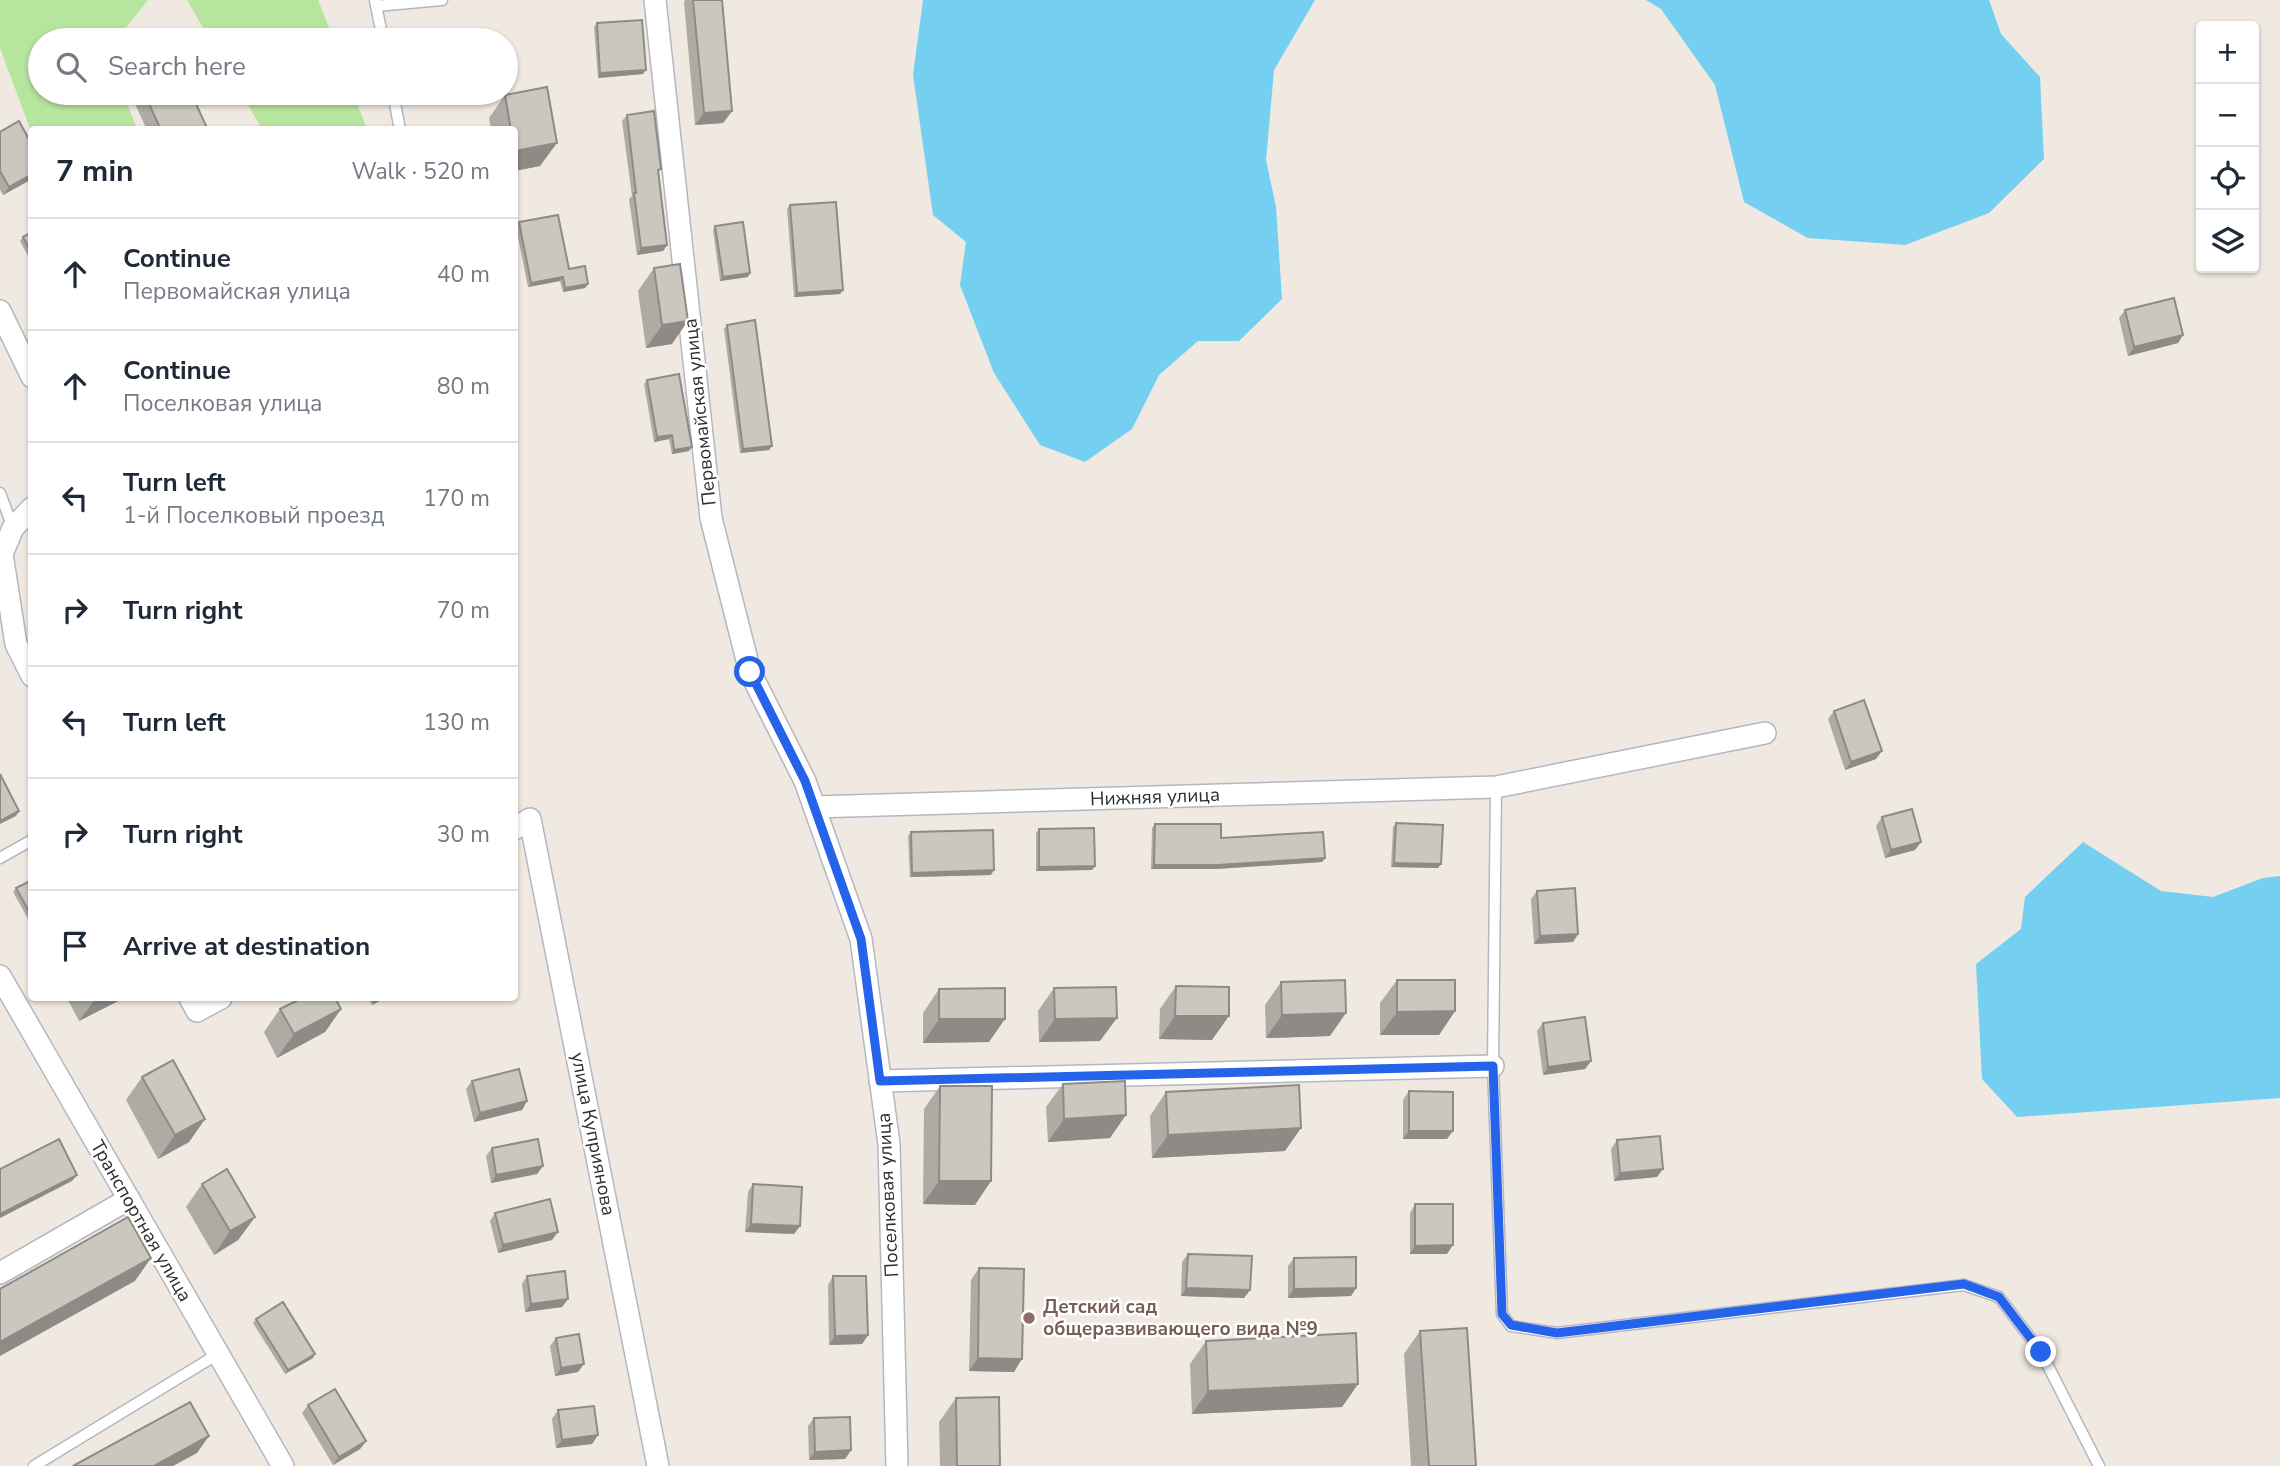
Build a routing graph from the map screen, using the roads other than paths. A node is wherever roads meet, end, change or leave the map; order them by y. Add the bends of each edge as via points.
1 (442, 0) edge
2 (655, 0) edge
3 (375, 3) edge
4 (380, 28) edge
5 (395, 105) edge
6 (399, 126) edge
7 (0, 311) edge
8 (28, 369) edge
9 (0, 493) edge
10 (28, 512) edge
11 (13, 528) junction
12 (28, 668) edge
13 (1765, 733) dead end
14 (1496, 787) junction
15 (814, 807) junction
16 (518, 827) edge
17 (28, 842) edge
18 (0, 858) edge
19 (0, 976) edge
20 (192, 1001) edge
21 (215, 1001) edge
22 (1493, 1066) junction
23 (880, 1081) junction
24 (129, 1199) junction
25 (0, 1273) edge
26 (218, 1354) junction
27 (34, 1466) edge
28 (282, 1466) edge
29 (658, 1466) edge
30 (897, 1466) edge
31 (2099, 1466) edge

1 - 3 lane
2 - 15 street, Первомайская улица via 711,518 750,672
3 - 4 lane
5 - 6 lane
7 - 8 street
9 - 11 lane
10 - 11 street
11 - 12 street via 2,554 16,644
13 - 14 street, Нижняя улица
14 - 15 street, Нижняя улица
14 - 22 lane
15 - 23 street, Поселковая улица via 861,939
16 - 29 street, улица Куприянова via 530,820
17 - 18 lane
19 - 24 street, Транспортная улица
20 - 21 street via 197,1011
22 - 23 street
22 - 31 lane via 1502,1314 1511,1325 1557,1333 1964,1284 1999,1297 2041,1352
23 - 30 street, Поселковая улица via 889,1144
24 - 25 street
24 - 26 street, Транспортная улица
26 - 27 lane
26 - 28 street, Транспортная улица

